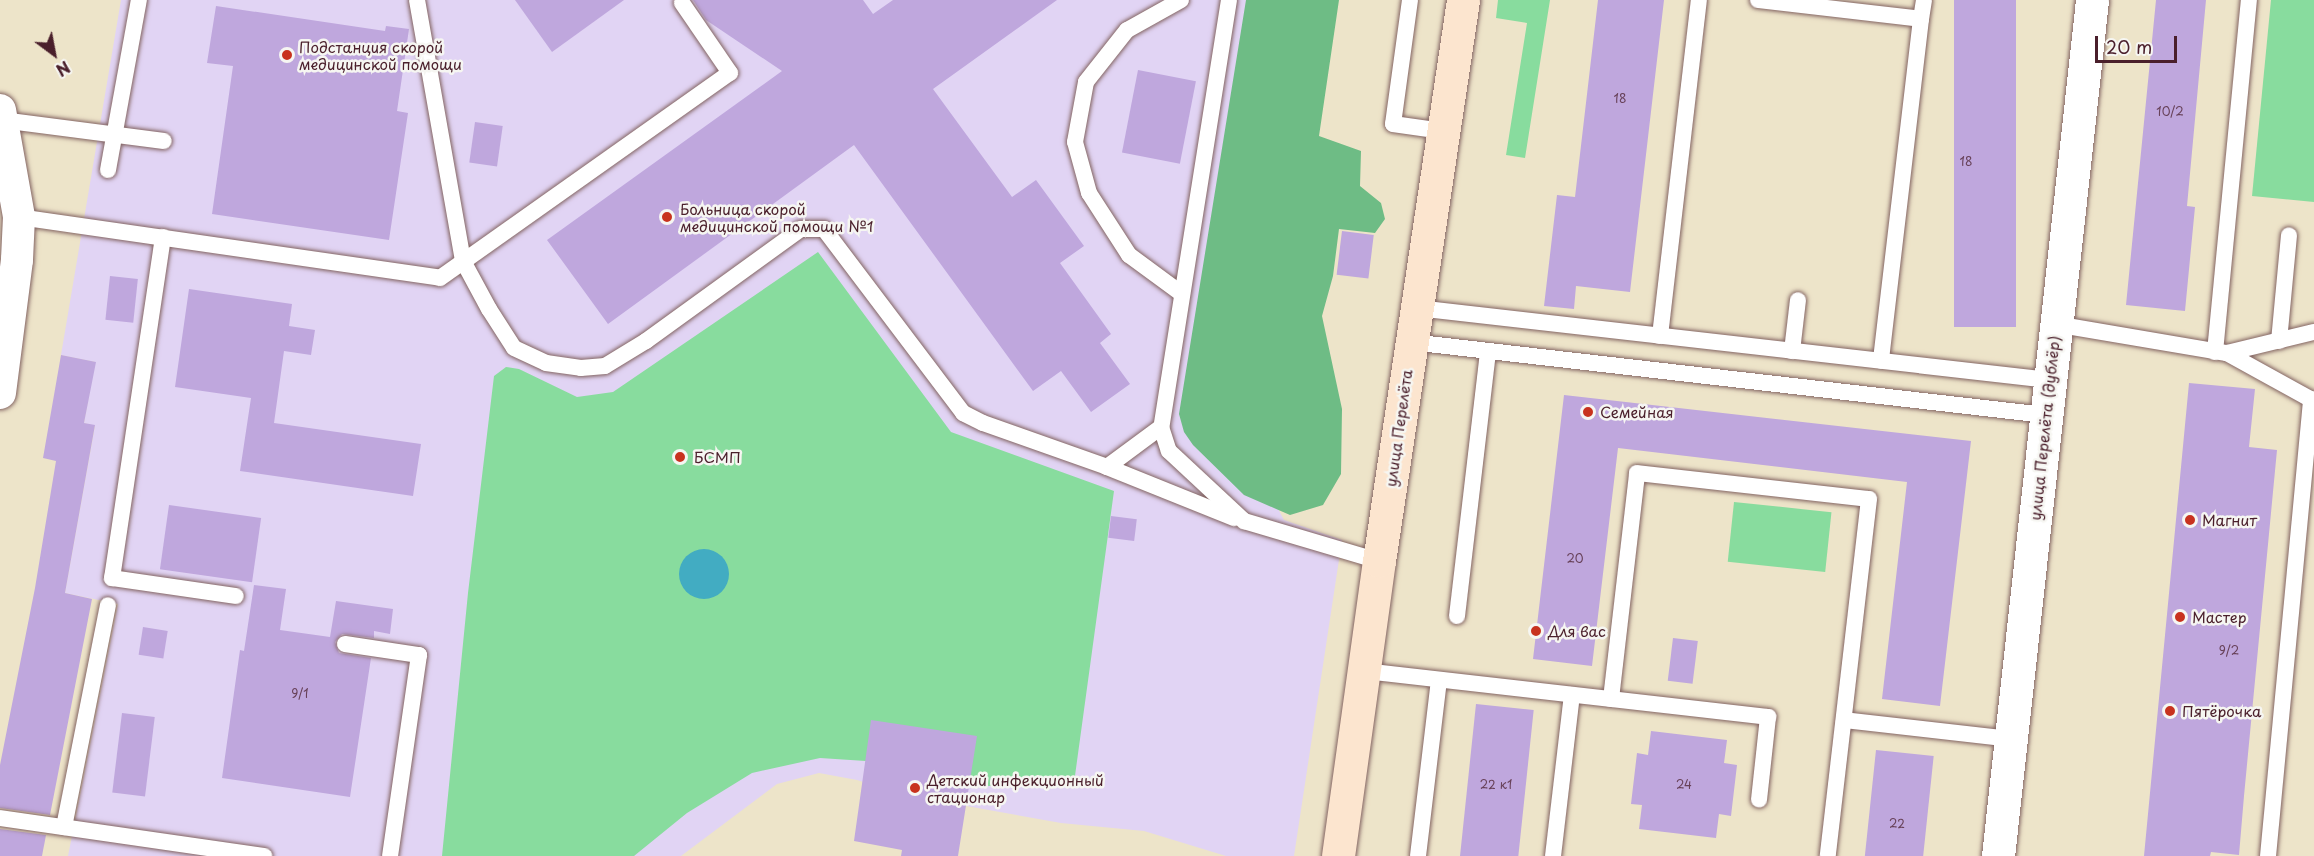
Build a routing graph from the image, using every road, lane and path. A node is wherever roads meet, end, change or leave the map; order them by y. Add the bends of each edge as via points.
1 (139, 0) edge
2 (417, 0) edge
3 (1180, 0) edge
4 (1229, 0) edge
5 (1410, 0) edge
6 (1463, 0) edge
7 (1700, 0) edge
8 (1758, 0) edge
9 (1924, 0) edge
10 (2092, 0) edge
11 (2248, 0) edge
12 (682, 3) dead end
13 (1921, 19) junction
14 (1, 115) edge
15 (1443, 131) junction
16 (114, 135) junction
17 (164, 141) dead end
18 (108, 170) dead end
19 (19, 217) junction
20 (2289, 235) dead end
21 (163, 237) junction
22 (463, 261) junction
23 (1182, 294) junction
24 (1798, 300) dead end
25 (1417, 308) junction
26 (2055, 324) junction
27 (2314, 332) edge
28 (1660, 336) junction
29 (2279, 341) junction
30 (1411, 342) junction
31 (1488, 351) junction
32 (1792, 351) junction
33 (2221, 352) junction
34 (1881, 361) junction
35 (2049, 380) junction
36 (0, 393) edge
37 (2313, 400) edge
38 (2045, 415) junction
39 (1161, 427) junction
40 (1107, 467) junction
41 (1244, 521) junction
42 (1378, 561) junction
43 (236, 596) dead end
44 (108, 605) dead end
45 (1457, 616) dead end
46 (345, 644) dead end
47 (1365, 671) junction
48 (1439, 680) junction
49 (1572, 695) junction
50 (1611, 699) junction
51 (1844, 720) junction
52 (2011, 740) junction
53 (1759, 800) dead end
54 (0, 818) edge
55 (64, 827) junction
56 (264, 856) edge
57 (390, 856) edge
58 (1338, 856) edge
59 (1418, 856) edge
60 (1553, 856) edge
61 (1828, 856) edge
62 (1998, 856) edge
63 (2268, 856) edge

1 - 16 lane
2 - 22 lane
3 - 23 lane via 1127,30 1086,82 1076,142 1089,193 1129,255
4 - 23 lane
5 - 15 lane via 1393,124
6 - 15 main road, улица Перелёта
7 - 28 lane
8 - 13 lane
9 - 13 lane
10 - 26 street, улица Перелёта (дублёр)
11 - 33 lane
12 - 22 lane via 730,73
13 - 34 lane
14 - 16 lane
14 - 19 street
15 - 25 main road, улица Перелёта
16 - 17 lane
16 - 18 lane
19 - 21 lane
19 - 36 street
20 - 29 lane
21 - 22 lane via 440,278
21 - 43 lane via 112,578
22 - 40 lane via 514,348 546,363 597,367 646,340 801,229 824,229 963,414
23 - 39 lane
24 - 32 lane
25 - 28 lane
25 - 30 main road, улица Перелёта
26 - 33 lane
26 - 35 street, улица Перелёта (дублёр)
27 - 29 lane
28 - 32 lane
29 - 33 lane
30 - 31 lane
30 - 42 main road, улица Перелёта
31 - 38 lane
31 - 45 lane
32 - 34 lane
33 - 37 lane
34 - 35 lane
35 - 38 street, улица Перелёта (дублёр)
37 - 63 lane
38 - 52 street, улица Перелёта (дублёр)
39 - 40 lane
39 - 41 lane via 1169,452
40 - 41 lane
41 - 42 lane
42 - 47 main road, улица Перелёта
44 - 55 lane
46 - 57 lane via 419,655
47 - 48 lane
47 - 58 main road, улица Перелёта
48 - 49 lane
48 - 59 lane
49 - 50 lane
49 - 60 lane
50 - 51 lane via 1637,473 1869,499
50 - 53 lane via 1768,717
51 - 52 lane
51 - 61 lane
52 - 62 street, улица Перелёта (дублёр)
54 - 55 lane
55 - 56 lane

